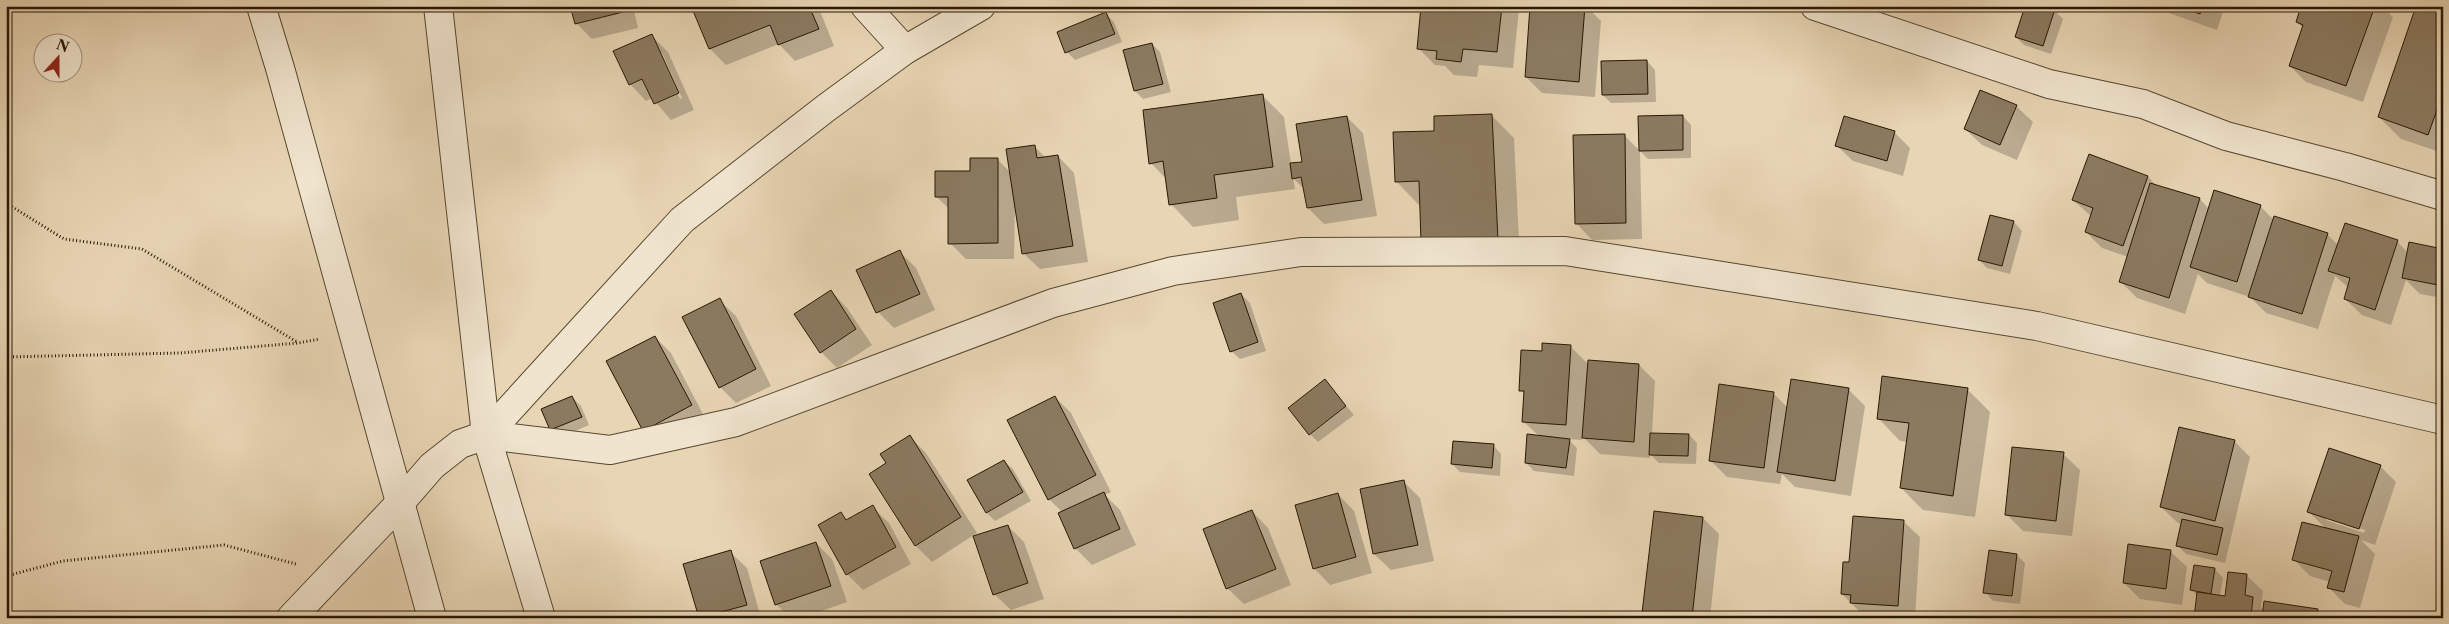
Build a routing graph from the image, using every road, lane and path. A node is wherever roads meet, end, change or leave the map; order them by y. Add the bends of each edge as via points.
1 (261, 6) edge
2 (438, 6) edge
3 (865, 6) edge
4 (981, 6) edge
5 (1814, 6) edge
6 (905, 50) junction
7 (2443, 196) edge
8 (6, 203) edge
9 (352, 332) junction
10 (298, 343) junction
11 (6, 357) edge
12 (2443, 420) edge
13 (486, 435) junction
14 (400, 503) junction
15 (334, 573) junction
16 (6, 576) edge
17 (291, 618) edge
18 (432, 618) edge
19 (541, 618) edge

1 - 9 street
2 - 13 street
3 - 6 street
4 - 6 street
5 - 7 street via 2049,84 2143,104 2226,136
6 - 13 street via 682,220
8 - 10 path via 64,239 142,249
9 - 10 path
9 - 14 street
10 - 11 path via 180,352
12 - 13 street via 2037,326 1566,252 1301,252 1173,271 1053,303 736,422 610,450
13 - 14 street via 460,444 439,460
13 - 19 street
14 - 15 street
14 - 18 street
15 - 16 path via 224,545 63,561
15 - 17 street

